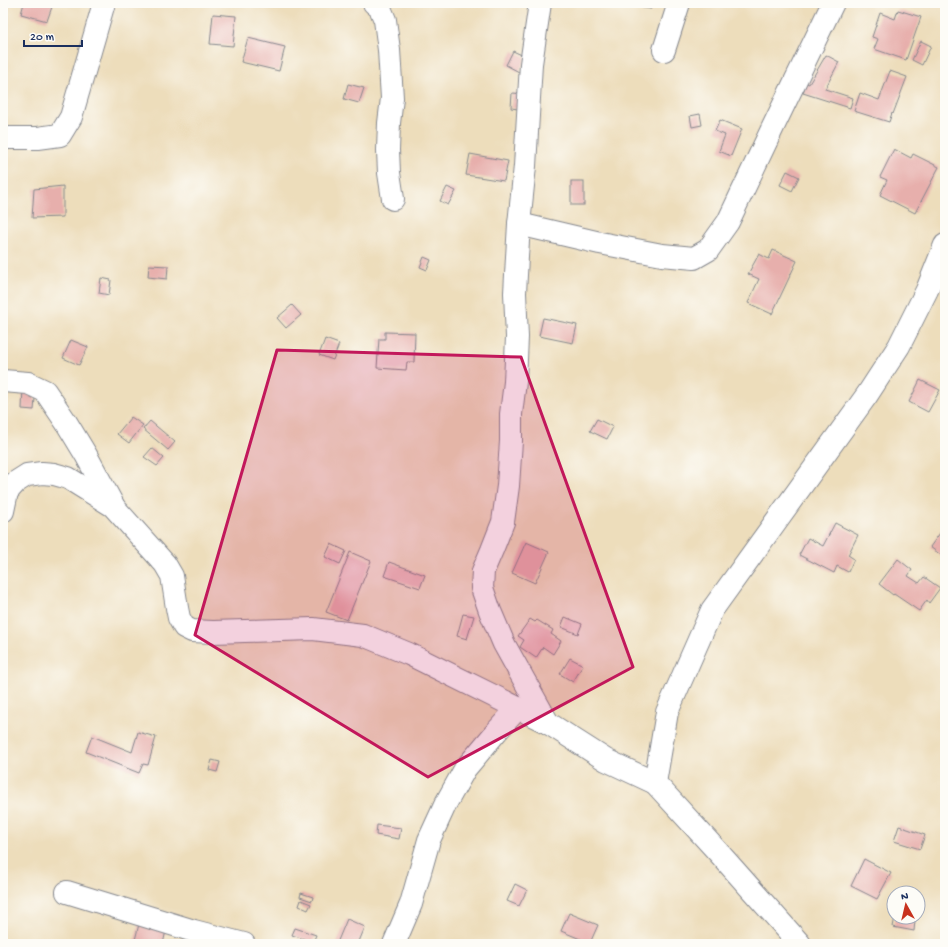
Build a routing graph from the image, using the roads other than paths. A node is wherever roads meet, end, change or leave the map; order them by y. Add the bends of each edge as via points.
1 (104, 3) edge
2 (374, 3) edge
3 (540, 3) edge
4 (679, 3) edge
5 (833, 3) edge
6 (664, 50) dead end
7 (3, 138) edge
8 (393, 199) dead end
9 (519, 224) junction
10 (945, 245) edge
11 (3, 381) edge
12 (114, 506) junction
13 (3, 511) edge
14 (518, 708) junction
15 (548, 723) junction
16 (655, 783) junction
17 (67, 892) dead end
18 (396, 938) edge
19 (244, 944) edge
20 (378, 944) edge
21 (800, 944) edge

1 - 7 street via 71,117 60,135
2 - 8 street via 380,8 385,20 389,50 392,98 388,150
3 - 9 street via 531,64
4 - 6 street
5 - 9 street via 728,222 708,250 694,258 662,255
9 - 15 street via 515,293 517,337 508,486 503,522 483,571 482,588 504,644
10 - 16 street via 927,290 899,346 867,395 712,610 666,712
11 - 12 street via 28,383 45,391 66,422
12 - 13 street via 68,478 42,473 28,475 16,482 7,492
12 - 14 street via 165,564 172,576 179,618 184,627 192,631 213,632 313,629 363,635 409,654
14 - 15 street
14 - 18 street via 465,769 446,803 429,840 411,904
15 - 16 street via 606,760
16 - 21 street
17 - 19 street
18 - 20 street

